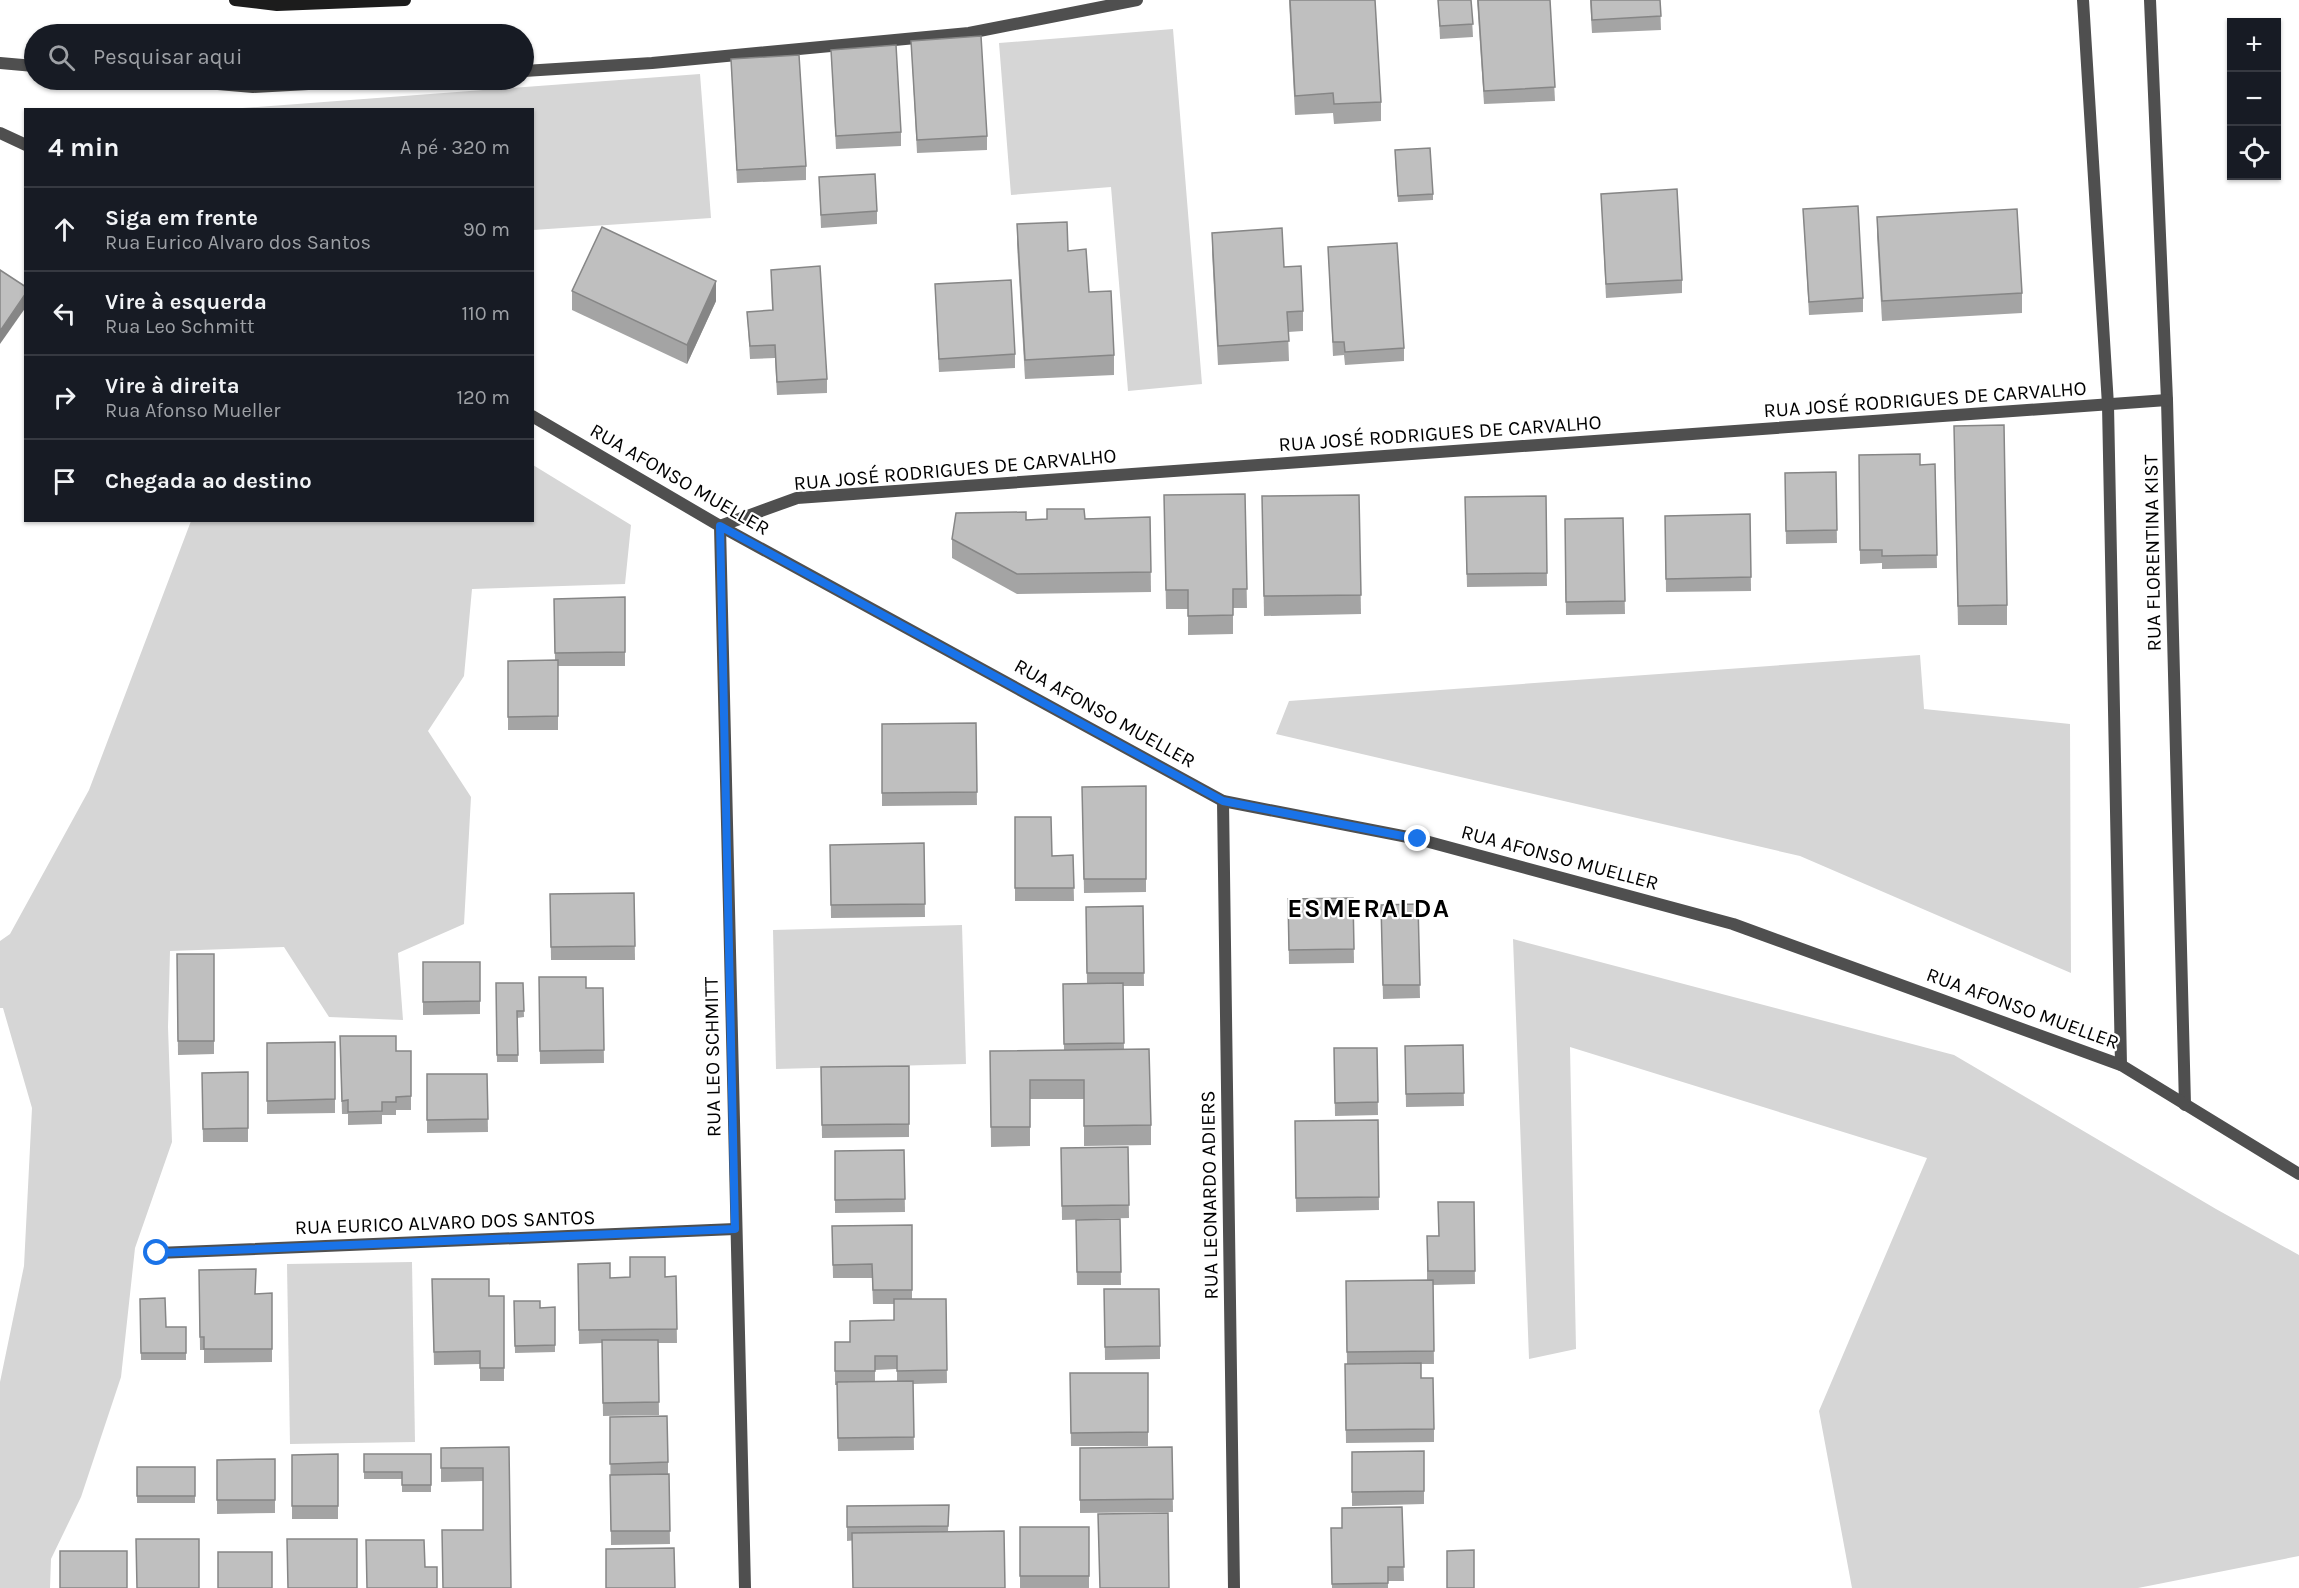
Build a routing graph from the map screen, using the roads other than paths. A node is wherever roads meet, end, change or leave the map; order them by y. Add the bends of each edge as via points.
1 (235, 0) edge
2 (405, 0) edge
3 (1137, 0) edge
4 (2083, 0) edge
5 (2150, 0) edge
6 (0, 63) edge
7 (24, 65) edge
8 (534, 70) edge
9 (0, 134) edge
10 (24, 144) edge
11 (2167, 400) junction
12 (2108, 405) junction
13 (534, 417) edge
14 (720, 526) junction
15 (1223, 801) junction
16 (2121, 1065) junction
17 (2185, 1105) junction
18 (2299, 1174) edge
19 (735, 1229) junction
20 (157, 1253) dead end
21 (745, 1588) edge
22 (1234, 1588) edge

1 - 2 main road via 277,5
3 - 8 street via 969,33
4 - 12 street, RUA FLORENTINA KIST
5 - 11 street, RUA FLORENTINA KIST
6 - 7 street
9 - 10 street
11 - 12 street, RUA JOSÉ RODRIGUES DE CARVALHO
11 - 17 street, RUA FLORENTINA KIST
12 - 14 street, RUA JOSÉ RODRIGUES DE CARVALHO via 797,498
12 - 16 street, RUA FLORENTINA KIST
13 - 14 street, RUA AFONSO MUELLER
14 - 15 street, RUA AFONSO MUELLER
14 - 19 street, RUA LEO SCHMITT
15 - 16 street, RUA AFONSO MUELLER via 1418,839 1733,924
15 - 22 street, RUA LEONARDO ADIERS
16 - 17 street, RUA AFONSO MUELLER
17 - 18 street, RUA AFONSO MUELLER
19 - 20 street, RUA EURICO ALVARO DOS SANTOS
19 - 21 street, RUA LEO SCHMITT

